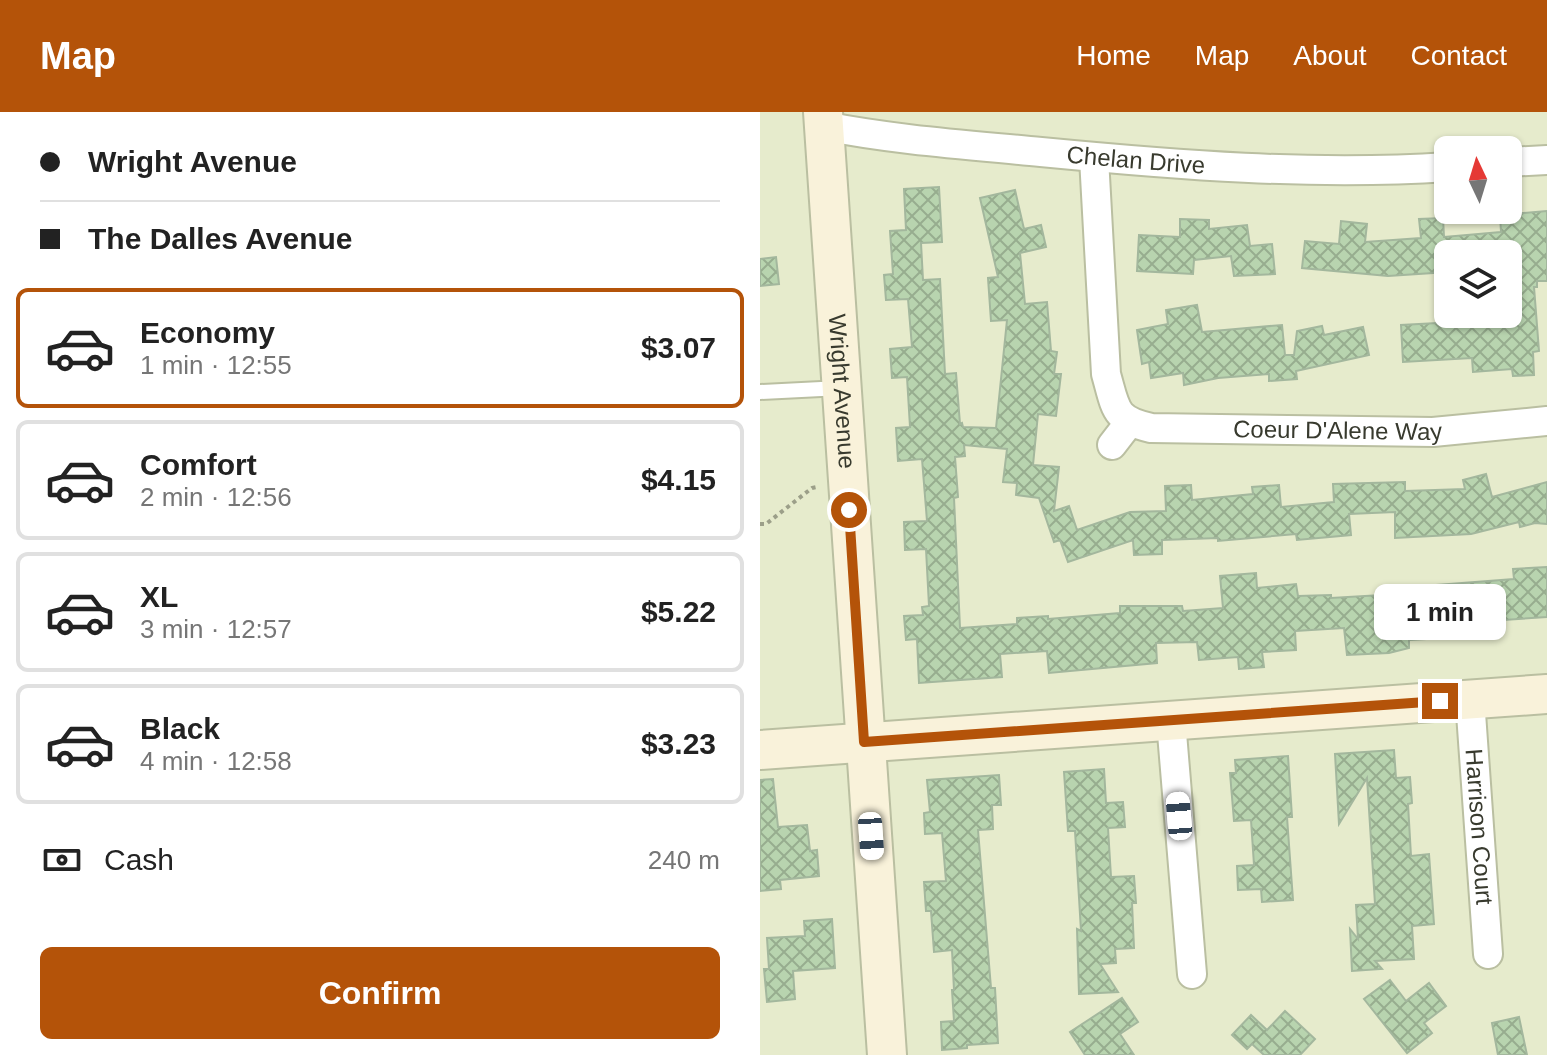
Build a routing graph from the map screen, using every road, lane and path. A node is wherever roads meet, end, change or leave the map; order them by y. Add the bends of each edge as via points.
1 (824, 119) edge
2 (1094, 158) junction
3 (1547, 160) edge
4 (1522, 161) edge
5 (1434, 168) edge
6 (841, 388) junction
7 (760, 392) edge
8 (1547, 421) edge
9 (847, 481) junction
10 (760, 524) edge
11 (1547, 694) edge
12 (1470, 699) junction
13 (1171, 721) junction
14 (864, 742) junction
15 (760, 750) edge
16 (1488, 954) dead end
17 (1192, 974) dead end
18 (880, 1055) edge

1 - 2 street, Chelan Drive via 855,132
1 - 6 street, Wright Avenue
2 - 5 street, Chelan Drive via 1207,168
2 - 8 street, Coeur D'Alene Way via 1106,374 1120,434 1151,428 1433,432
3 - 4 street
6 - 7 lane
6 - 9 street, Wright Avenue
9 - 10 path via 812,488
9 - 14 street, Wright Avenue
11 - 12 street
12 - 13 street
12 - 16 street, Harrison Court
13 - 14 street
13 - 17 street
14 - 15 street
14 - 18 street, Wright Avenue

